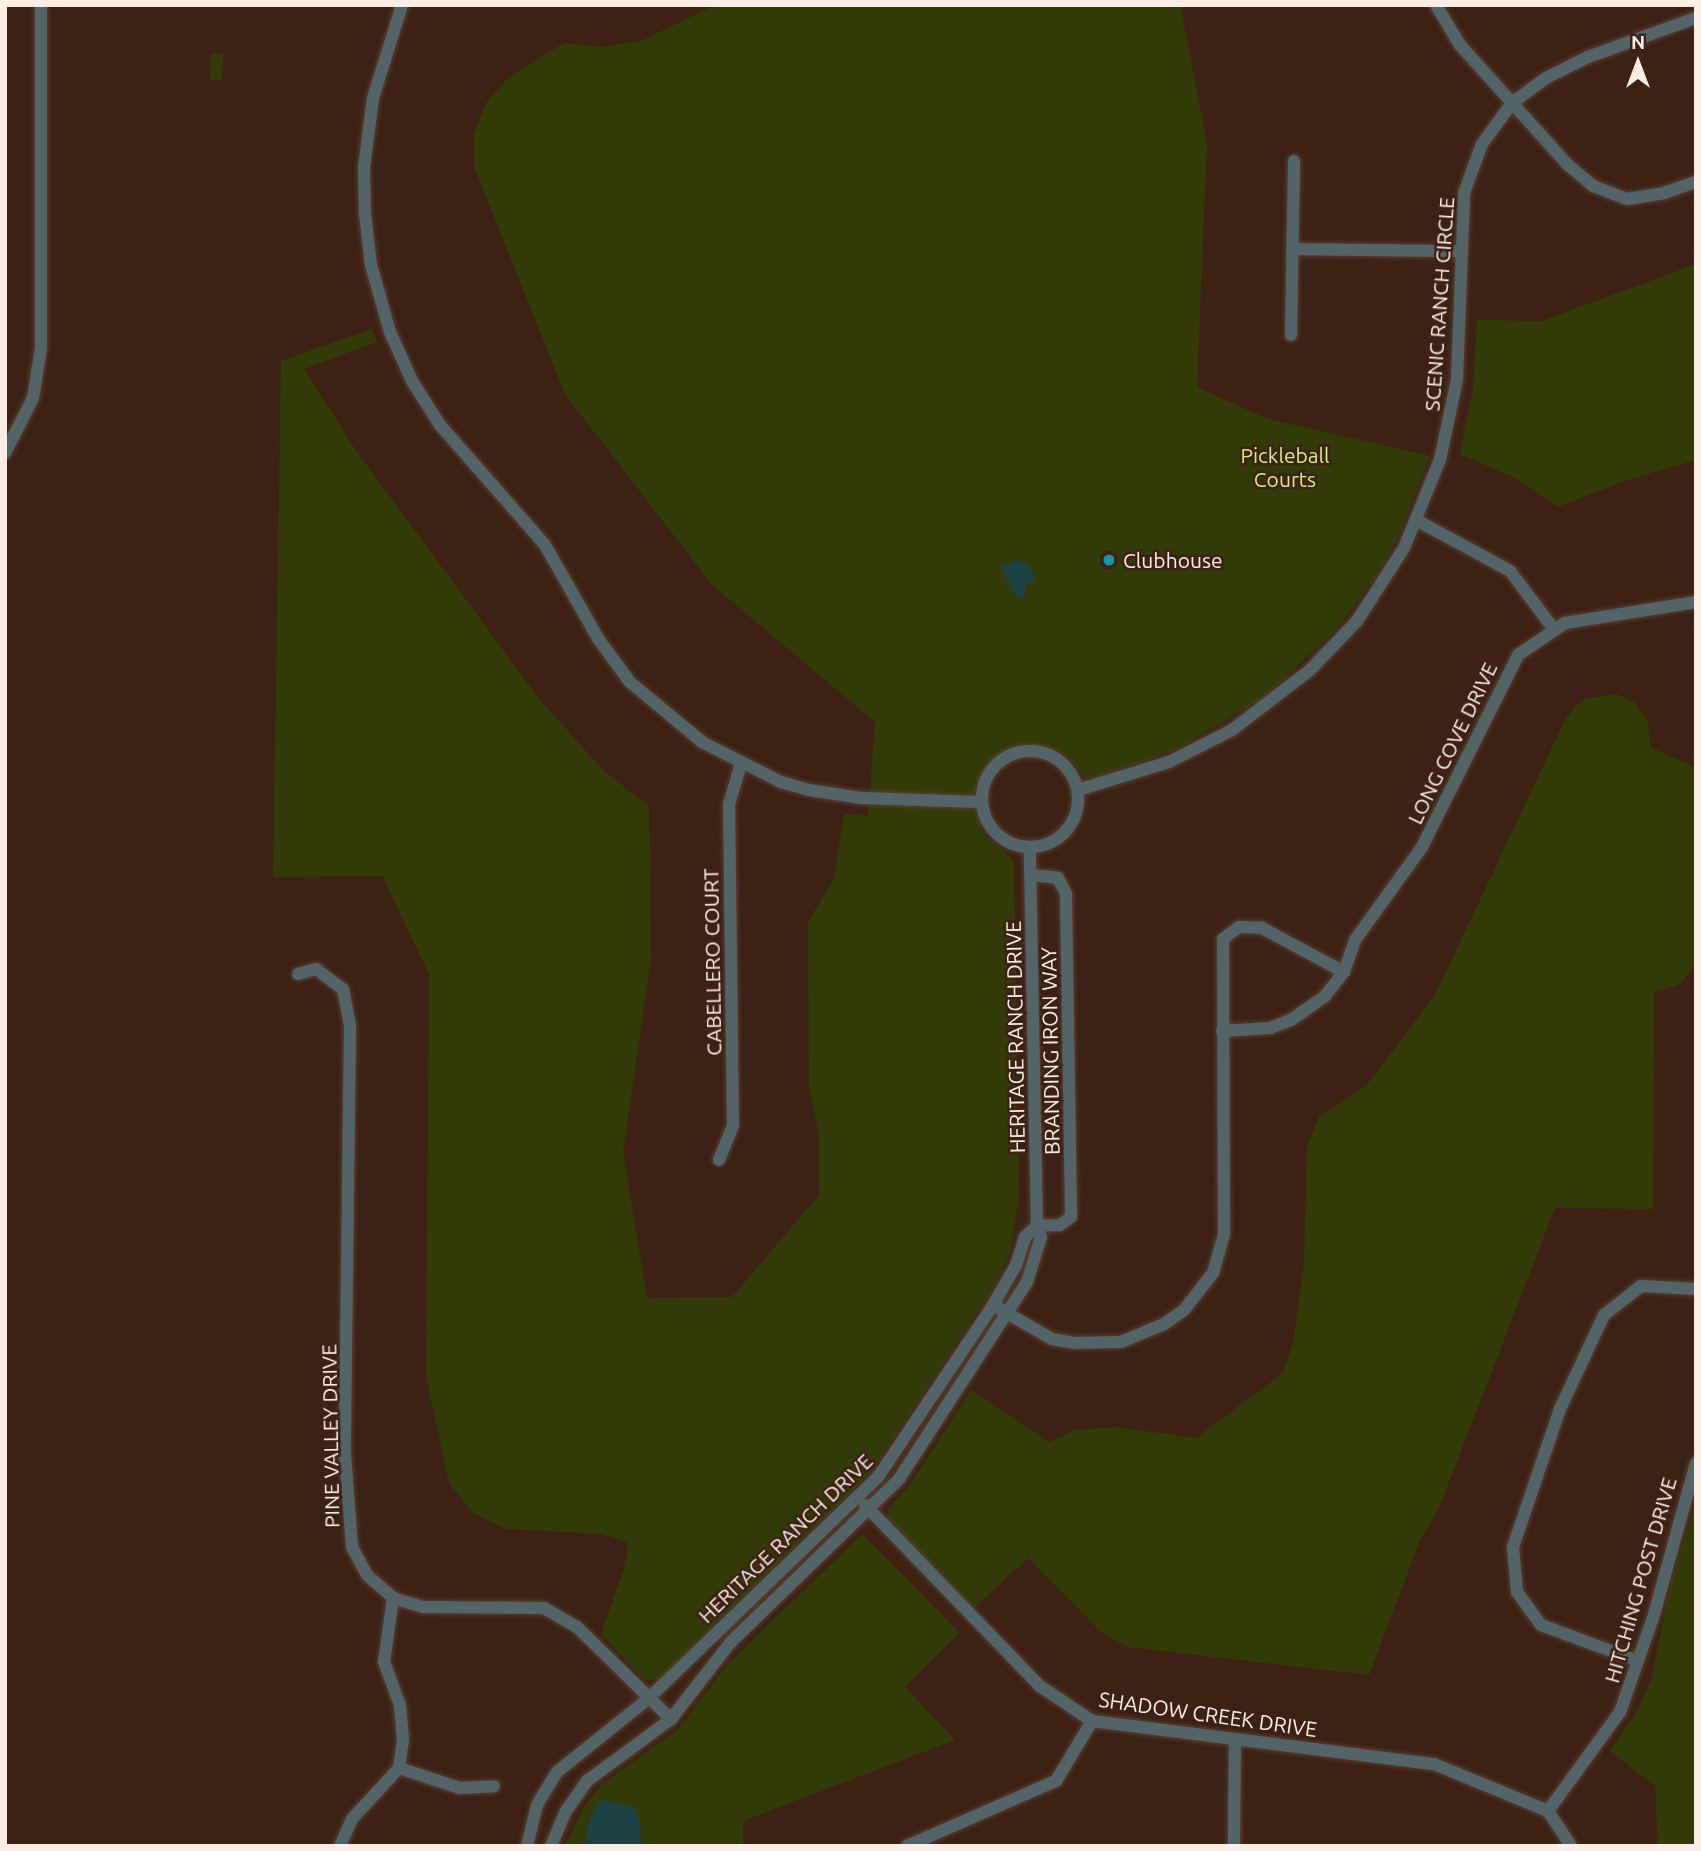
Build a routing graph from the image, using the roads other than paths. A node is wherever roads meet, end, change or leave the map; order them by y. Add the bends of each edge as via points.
1 (41, 5) edge
2 (402, 5) edge
3 (1436, 5) edge
4 (1696, 18) edge
5 (1512, 103) junction
6 (1294, 161) dead end
7 (1696, 182) edge
8 (1292, 249) junction
9 (1462, 251) junction
10 (1290, 335) dead end
11 (5, 453) edge
12 (1418, 521) junction
13 (1696, 602) edge
14 (1553, 628) junction
15 (741, 764) junction
16 (1078, 790) junction
17 (982, 802) junction
18 (1030, 848) junction
19 (1031, 875) junction
20 (1344, 972) junction
21 (298, 974) dead end
22 (1222, 1031) junction
23 (719, 1160) dead end
24 (1037, 1226) junction
25 (1696, 1289) edge
26 (993, 1305) junction
27 (1007, 1315) junction
28 (1696, 1463) edge
29 (858, 1497) junction
30 (870, 1511) junction
31 (393, 1598) junction
32 (1638, 1661) junction
33 (649, 1698) junction
34 (671, 1719) junction
35 (1092, 1721) junction
36 (1235, 1739) junction
37 (399, 1768) junction
38 (494, 1787) dead end
39 (1548, 1811) junction
40 (340, 1846) edge
41 (527, 1846) edge
42 (551, 1846) edge
43 (907, 1846) edge
44 (1234, 1846) edge
45 (1570, 1846) edge

1 - 11 street via 41,348 33,398
2 - 15 street via 373,98 363,192 371,265 401,358 425,404 456,447 545,545 599,640 629,682 672,721
3 - 5 street via 1460,46
4 - 5 street, SCENIC RANCH CIRCLE via 1567,66
5 - 7 street via 1579,177 1609,194 1646,198
5 - 9 street, SCENIC RANCH CIRCLE via 1491,129 1469,177
6 - 8 street
8 - 9 street
8 - 10 street
9 - 12 street, SCENIC RANCH CIRCLE via 1454,401 1440,460
12 - 14 street via 1510,571
12 - 16 street, SCENIC RANCH CIRCLE via 1357,621 1287,691 1208,744 1138,774
13 - 14 street
14 - 20 street, LONG COVE DRIVE via 1510,665 1423,847 1355,940
15 - 17 street via 782,782 835,795
15 - 23 street, CABELLERO COURT via 729,804 733,1125
16 - 17 street via 1062,763 1033,751 1017,753 996,765 984,786
16 - 18 street via 1075,818 1068,830 1044,846
17 - 18 street via 992,829 1009,842
18 - 19 street, HERITAGE RANCH DRIVE
19 - 24 street, HERITAGE RANCH DRIVE
19 - 24 street, BRANDING IRON WAY via 1058,878 1066,908 1072,1207 1067,1223
20 - 22 street, LONG COVE DRIVE via 1325,996 1291,1020 1270,1028
20 - 22 street via 1262,928 1239,927 1223,939 1221,950
21 - 31 street, PINE VALLEY DRIVE via 316,969 343,989 350,1026 345,1454 352,1547 367,1575
22 - 27 street via 1224,1235 1202,1291 1164,1324 1121,1342 1052,1339
24 - 26 street, HERITAGE RANCH DRIVE via 1025,1237 1016,1265
24 - 27 street, HERITAGE RANCH DRIVE via 1041,1237 1037,1259
25 - 32 street via 1641,1286 1604,1315 1560,1409 1513,1547 1517,1592 1541,1625
26 - 27 street
26 - 29 street, HERITAGE RANCH DRIVE via 891,1459
27 - 30 street, HERITAGE RANCH DRIVE via 899,1479
28 - 32 street, HITCHING POST DRIVE
29 - 30 street, SHADOW CREEK DRIVE
29 - 33 street, HERITAGE RANCH DRIVE
30 - 34 street, HERITAGE RANCH DRIVE via 731,1642
30 - 35 street, SHADOW CREEK DRIVE via 1040,1686
31 - 33 street, PINE VALLEY DRIVE via 423,1607 544,1608 577,1627
31 - 37 street via 384,1662 400,1705 403,1739
32 - 39 street, HITCHING POST DRIVE via 1620,1712
33 - 34 street, PINE VALLEY DRIVE
33 - 41 street, HERITAGE RANCH DRIVE via 549,1782 534,1812
34 - 42 street, HERITAGE RANCH DRIVE via 587,1781 566,1811
35 - 36 street, SHADOW CREEK DRIVE
35 - 43 street via 1056,1781
36 - 39 street, SHADOW CREEK DRIVE via 1434,1764
36 - 44 street
37 - 38 street via 460,1788
37 - 40 street via 352,1819
39 - 45 street

